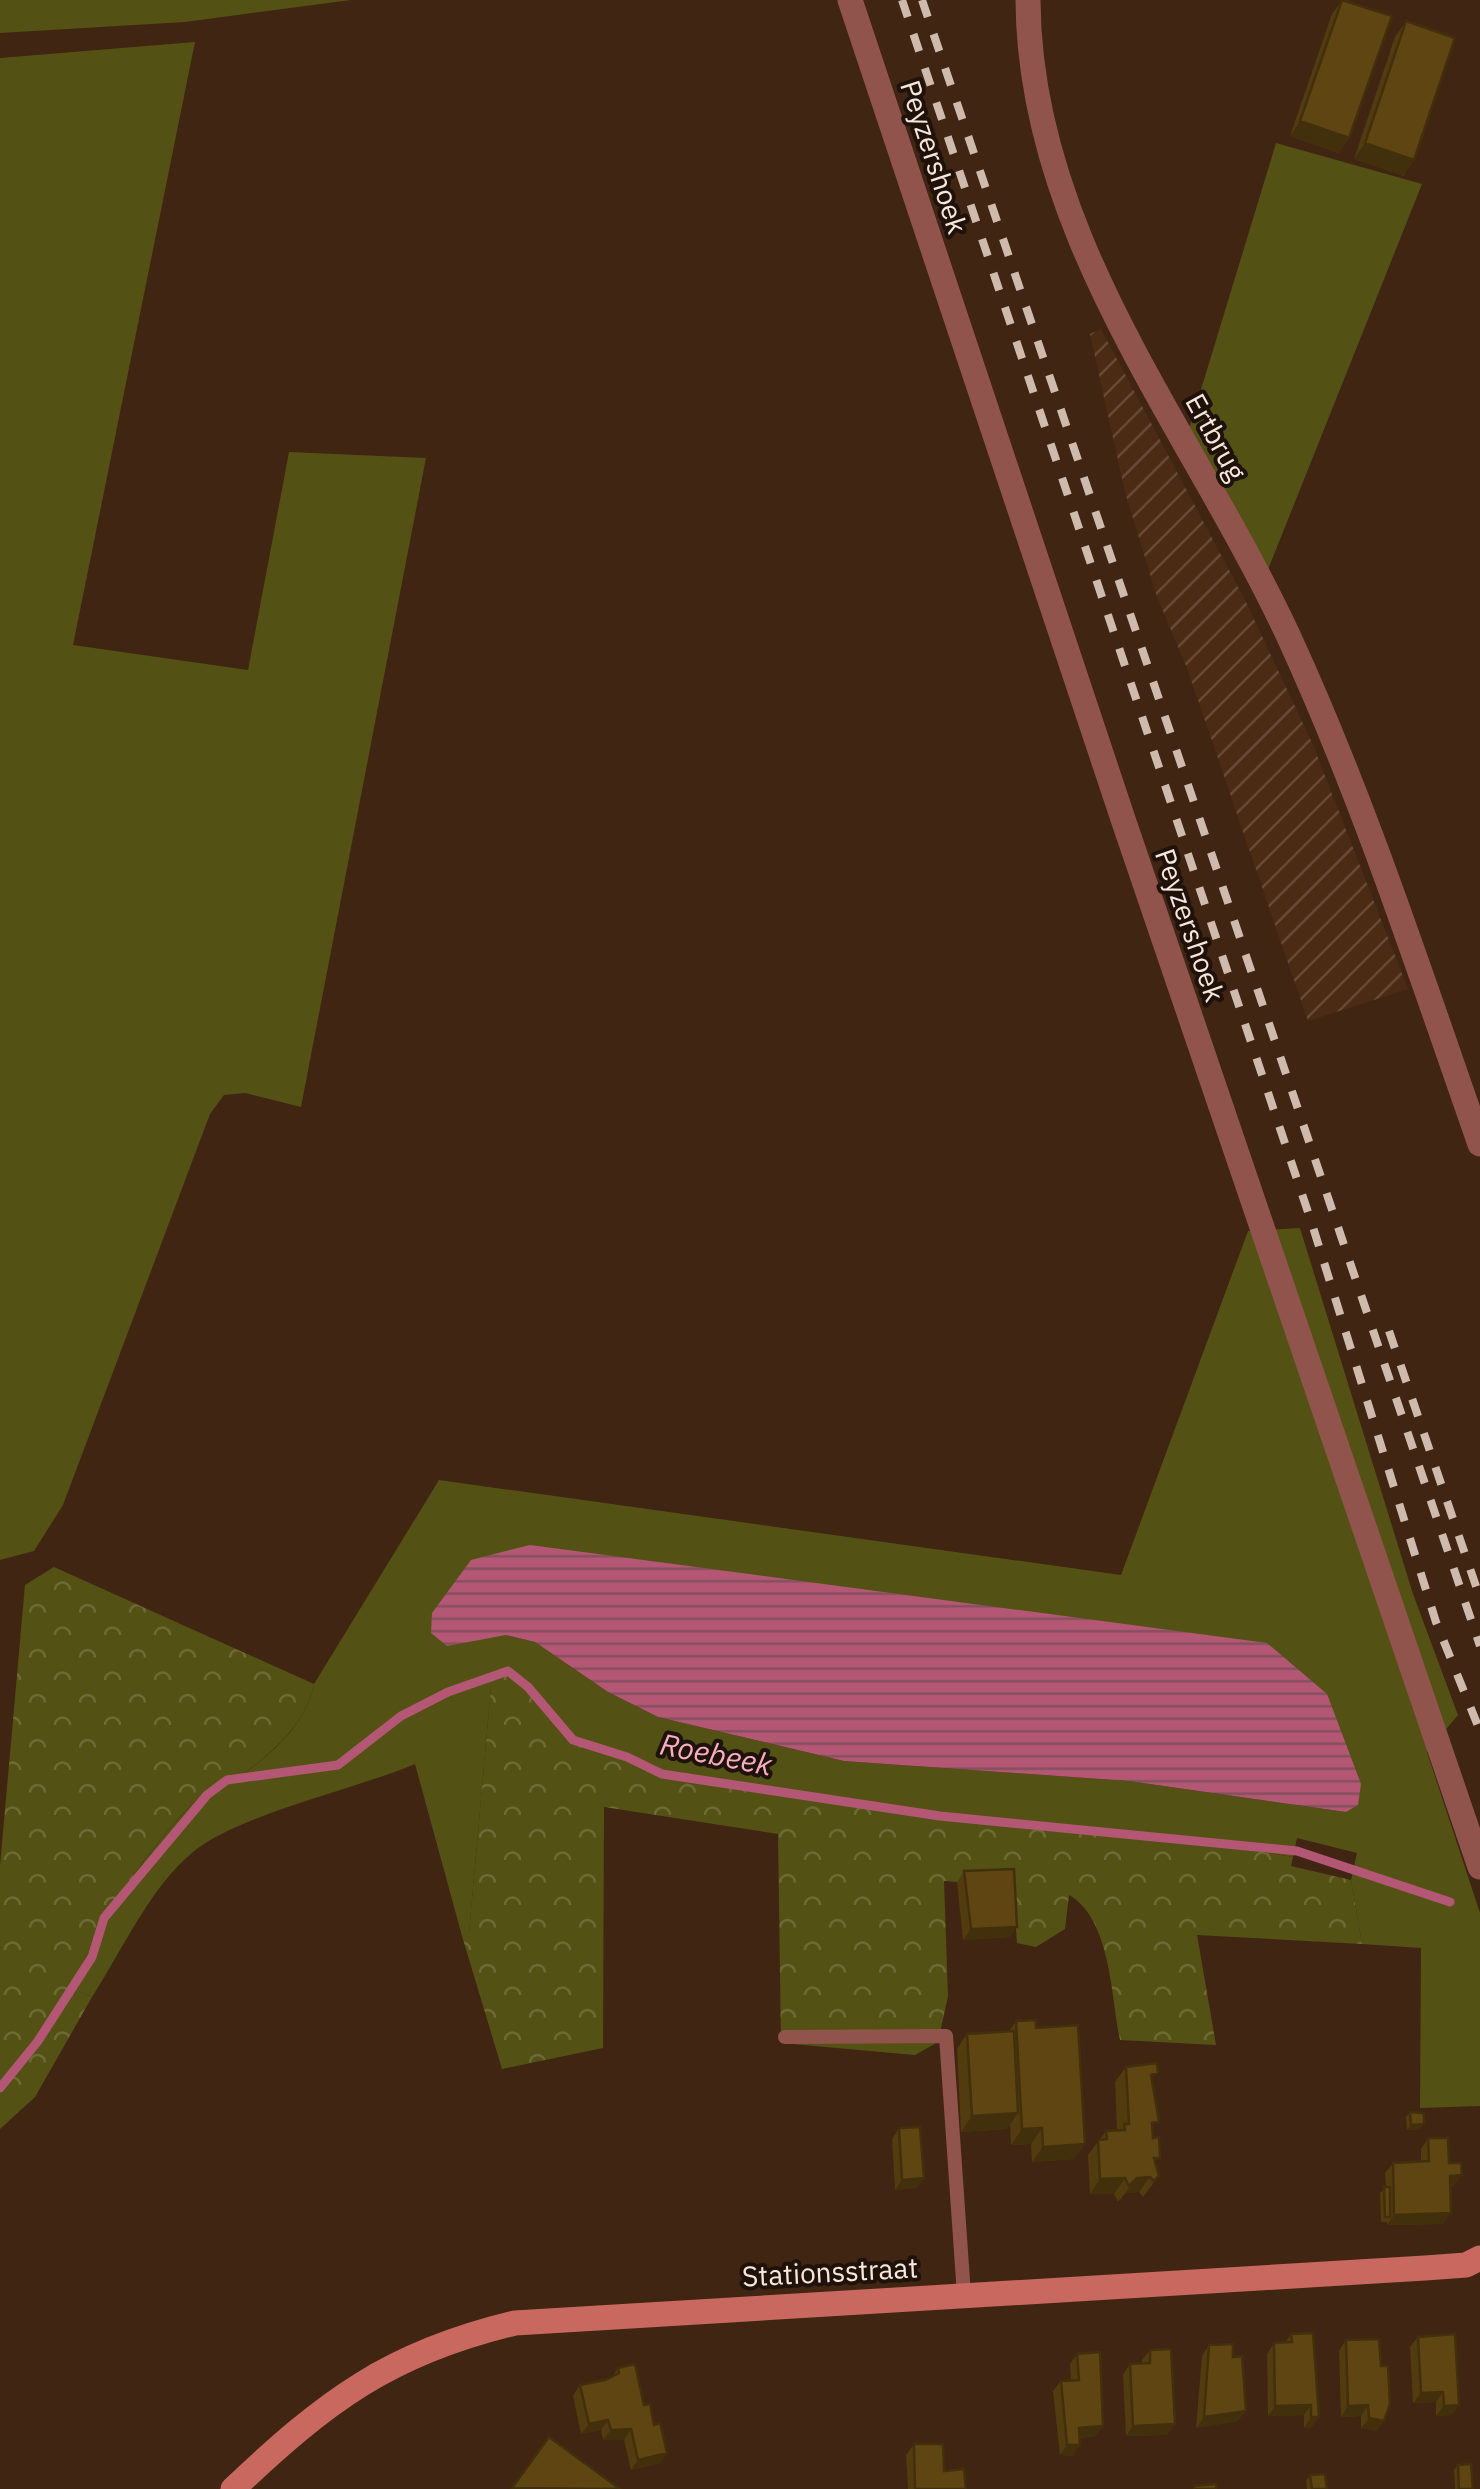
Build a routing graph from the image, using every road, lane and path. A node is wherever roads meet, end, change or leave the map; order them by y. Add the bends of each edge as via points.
1 (850, 0) edge
2 (1028, 0) edge
3 (1480, 1144) edge
4 (1480, 1866) edge
5 (785, 2037) dead end
6 (1480, 2258) edge
7 (964, 2295) junction
8 (234, 2489) edge

1 - 4 street, Peyzershoek
2 - 3 street, Ertbrug via 1034,90 1082,240 1132,348 1287,634 1391,894
5 - 7 lane via 946,2036
6 - 7 street, Stationsstraat via 1466,2266
7 - 8 street, Stationsstraat via 515,2323 456,2337 343,2392

